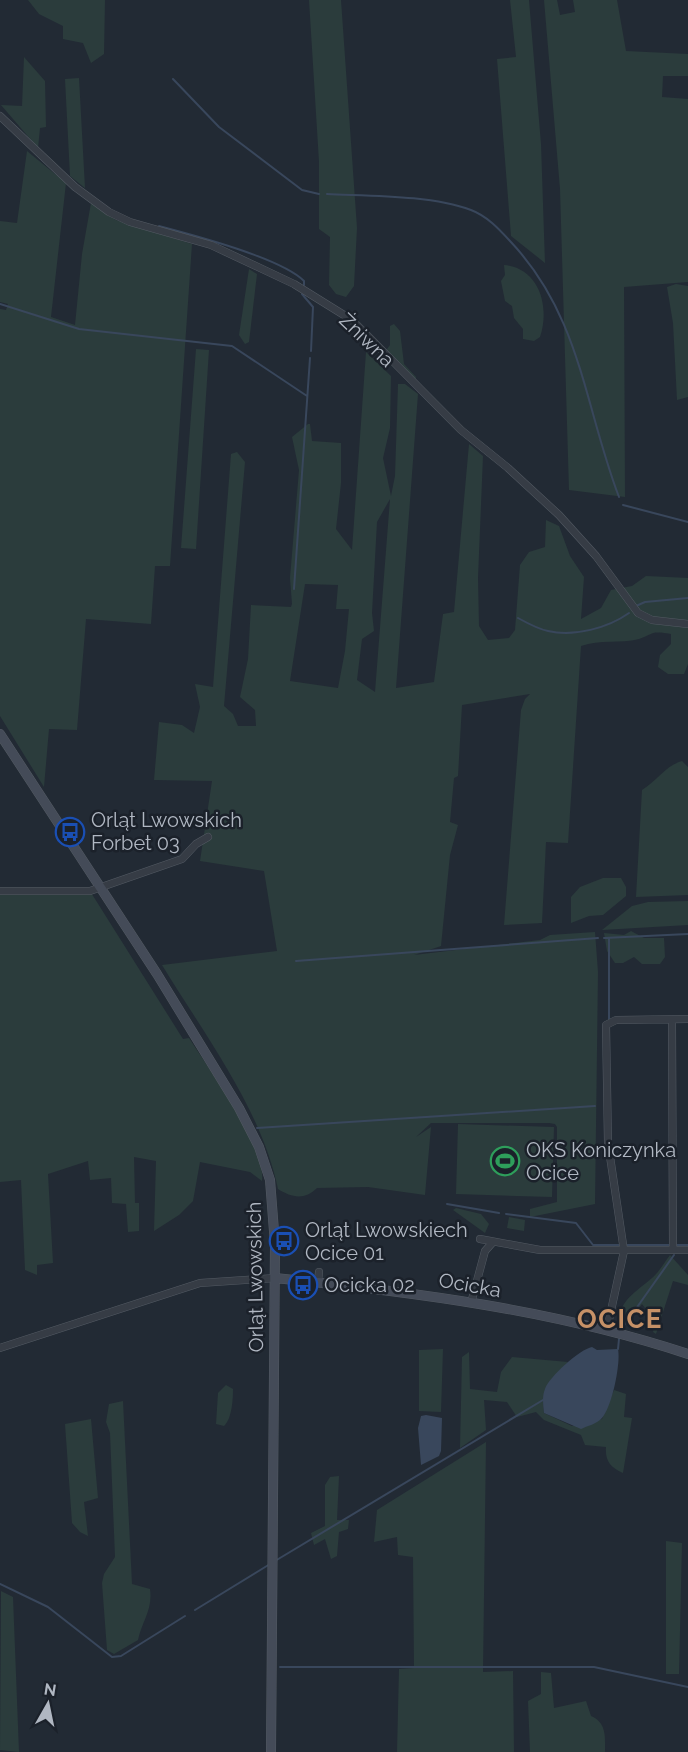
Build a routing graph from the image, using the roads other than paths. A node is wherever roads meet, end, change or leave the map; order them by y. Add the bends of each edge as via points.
1 (0, 116) edge
2 (688, 624) edge
3 (0, 734) edge
4 (208, 837) dead end
5 (100, 886) junction
6 (0, 891) edge
7 (688, 1019) edge
8 (672, 1020) junction
9 (480, 1239) dead end
10 (493, 1242) junction
11 (673, 1250) junction
12 (688, 1250) edge
13 (624, 1251) junction
14 (275, 1278) junction
15 (471, 1303) junction
16 (608, 1329) junction
17 (0, 1348) edge
18 (688, 1354) edge
19 (271, 1752) edge

1 - 2 street, Żniwna via 75,187 110,212 130,222 211,244 294,284 352,320 461,430 515,474 573,530 638,613 652,620
3 - 5 street, Orląt Lwowskich
4 - 5 street via 182,859
5 - 6 street via 90,891
5 - 14 street, Orląt Lwowskich via 210,1058 259,1147 273,1199
7 - 8 street
8 - 11 street
8 - 13 street via 616,1020 606,1025 608,1143
9 - 10 street
10 - 13 street via 540,1250
10 - 15 street via 485,1251
11 - 12 street
11 - 13 street
13 - 16 street
14 - 15 street, Ocicka via 318,1277
14 - 17 street, Ocicka via 200,1283
14 - 19 street, Orląt Lwowskich
15 - 16 street, Ocicka
16 - 18 street, Ocicka

